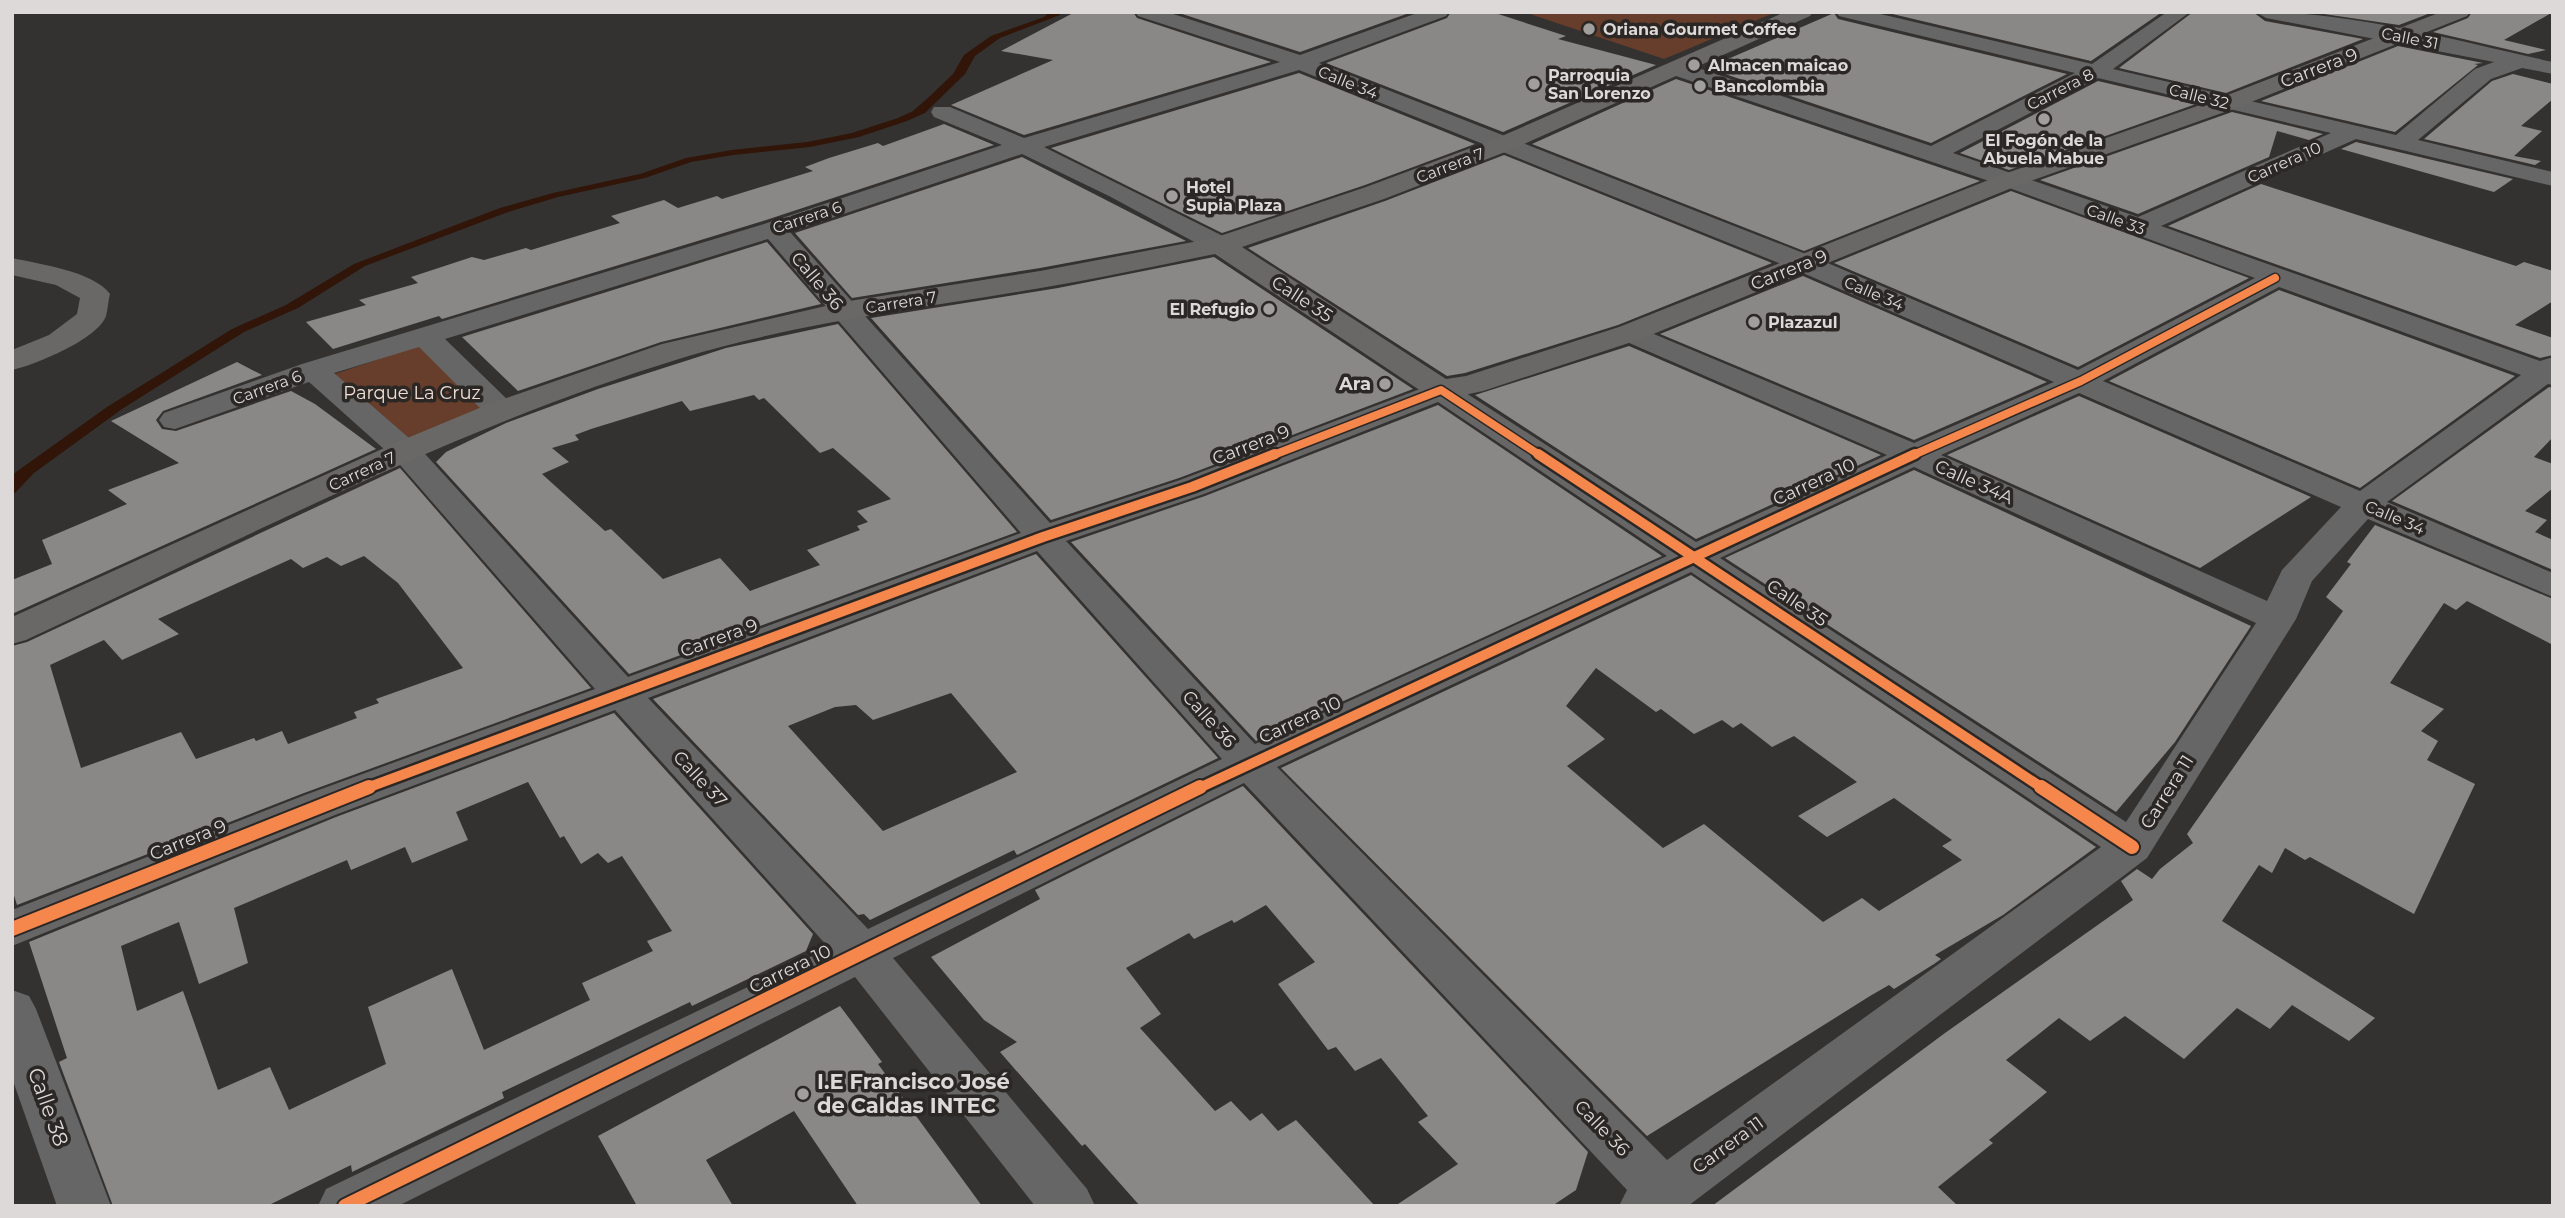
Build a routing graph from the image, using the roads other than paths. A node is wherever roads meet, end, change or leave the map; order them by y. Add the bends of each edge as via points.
1 (1145, 12) edge
2 (1439, 12) edge
3 (1803, 12) edge
4 (1846, 12) edge
5 (2180, 12) edge
6 (2266, 12) edge
7 (2460, 12) edge
8 (2403, 36) junction
9 (2553, 55) edge
10 (2526, 61) junction
11 (1299, 63) junction
12 (2553, 68) edge
13 (1678, 69) junction
14 (2097, 71) junction
15 (2228, 103) junction
16 (942, 112) dead end
17 (2354, 132) junction
18 (2401, 143) junction
19 (1504, 144) junction
20 (1026, 145) junction
21 (1933, 154) junction
22 (2010, 180) junction
23 (2553, 180) edge
24 (2137, 227) junction
25 (773, 229) junction
26 (1220, 245) junction
27 (1806, 264) junction
28 (12, 266) edge
29 (2275, 278) junction
30 (843, 312) junction
31 (1630, 333) junction
32 (426, 337) junction
33 (12, 360) edge
34 (313, 370) junction
35 (2550, 371) edge
36 (2080, 381) junction
37 (1441, 390) junction
38 (501, 411) junction
39 (175, 420) dead end
40 (405, 451) junction
41 (1913, 455) junction
42 (2363, 504) junction
43 (1043, 537) junction
44 (1695, 557) junction
45 (2553, 586) edge
46 (2277, 619) junction
47 (12, 632) edge
48 (620, 692) junction
49 (1249, 763) junction
50 (2132, 847) junction
51 (12, 929) edge
52 (862, 953) junction
53 (12, 1009) edge
54 (1655, 1199) edge
55 (84, 1206) edge
56 (345, 1206) edge
57 (1068, 1206) edge

1 - 11 street, Calle 34
2 - 11 street, Carrera 6
3 - 13 main road, Carrera 7
4 - 14 street, Calle 32
5 - 14 street, Carrera 8
6 - 8 street, Calle 31
7 - 8 main road, Carrera 9
8 - 10 street, Calle 31
8 - 15 main road, Carrera 9
9 - 10 street
10 - 12 street, Calle 31
10 - 18 street via 2483,74
11 - 19 street, Calle 34
11 - 20 street, Carrera 6
13 - 19 main road, Carrera 7
13 - 21 street, Calle 33
14 - 15 street, Calle 32
14 - 21 street, Carrera 8
15 - 17 street, Calle 32
15 - 22 main road, Carrera 9
16 - 20 street, Calle 35
17 - 18 street, Calle 32
17 - 24 street, Carrera 10
18 - 23 street, Calle 32
19 - 26 main road, Carrera 7
19 - 27 street, Calle 34
20 - 25 street, Carrera 6
20 - 26 street, Calle 35
21 - 22 street, Calle 33
22 - 24 street, Calle 33
22 - 27 main road, Carrera 9
24 - 29 street, Calle 33
25 - 30 street, Calle 36
25 - 32 street, Carrera 6
26 - 30 main road, Carrera 7
26 - 37 main road, Calle 35
27 - 31 main road, Carrera 9
27 - 36 street, Calle 34
28 - 33 main road via 66,279 95,294 91,317 60,341
29 - 35 street, Calle 33
29 - 36 street, Carrera 10
30 - 38 main road, Carrera 7 via 673,351
30 - 43 street, Calle 36
31 - 37 main road, Carrera 9
31 - 41 street, Calle 34A
32 - 34 street, Carrera 6
32 - 38 street
34 - 39 street, Carrera 6
34 - 40 street, Calle 37
35 - 42 street, Carrera 11
36 - 41 street, Carrera 10
36 - 42 street, Calle 34
37 - 43 street, Carrera 9 via 1192,487
37 - 44 street, Calle 35
38 - 40 main road, Carrera 7
40 - 47 main road, Carrera 7
40 - 48 street, Calle 37
41 - 44 street, Carrera 10
41 - 46 street, Calle 34A
42 - 45 street, Calle 34
42 - 46 street, Carrera 11 via 2295,578
43 - 48 street, Carrera 9
43 - 49 street, Calle 36
44 - 49 street, Carrera 10
44 - 50 street, Calle 35
46 - 50 street, Carrera 11
48 - 51 street, Carrera 9 via 320,805
48 - 52 street, Calle 37
49 - 52 street, Carrera 10
49 - 54 street, Calle 36
50 - 54 street, Carrera 11
52 - 56 street, Carrera 10
52 - 57 street, Calle 37
53 - 55 street, Calle 38

